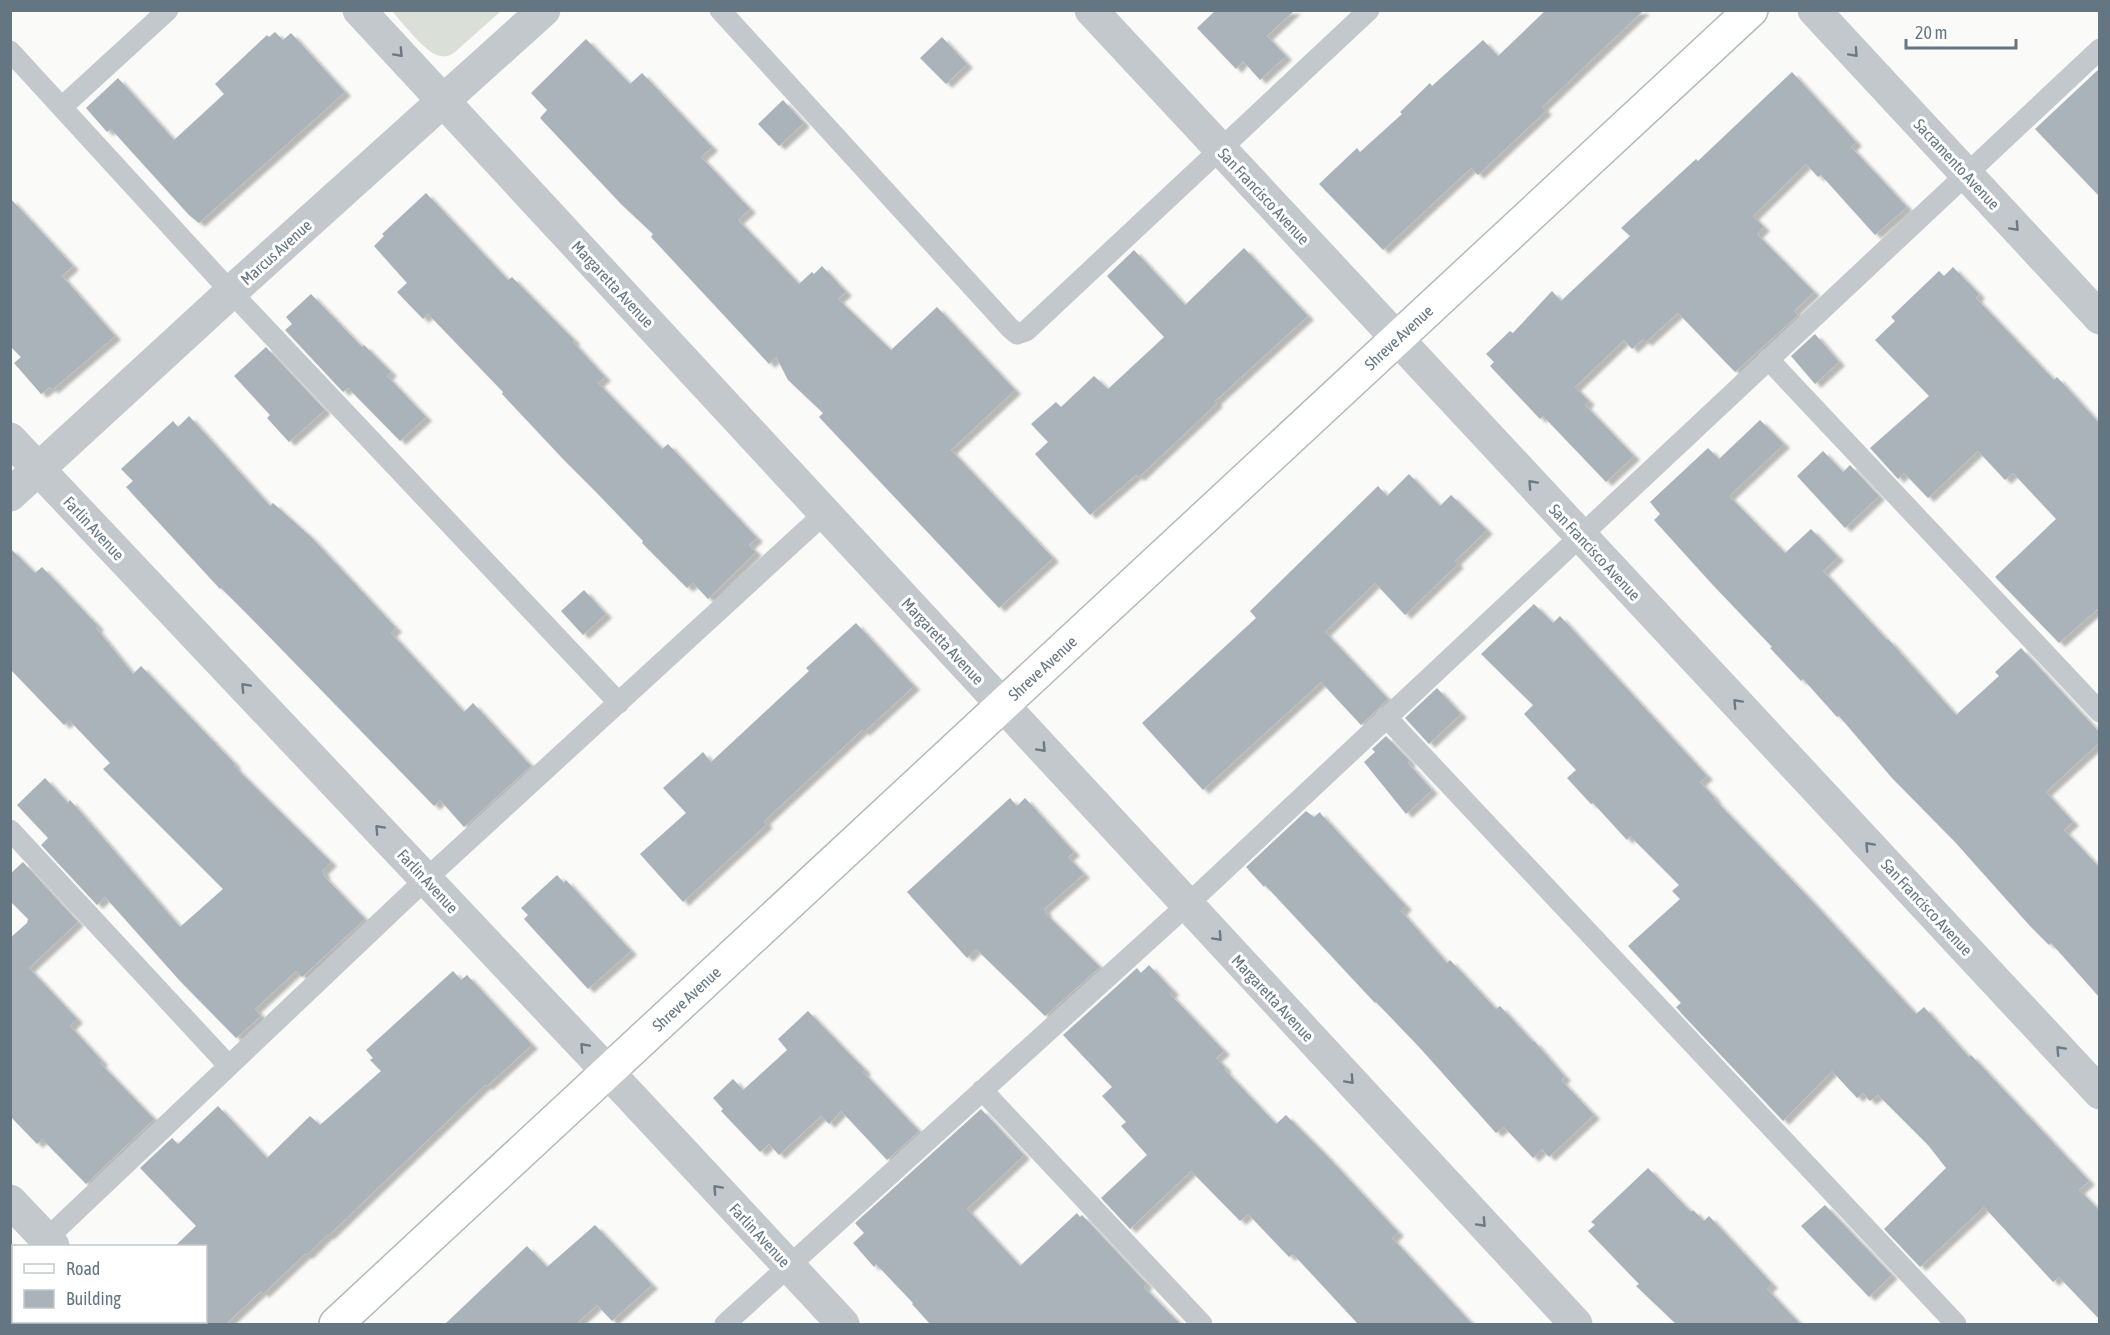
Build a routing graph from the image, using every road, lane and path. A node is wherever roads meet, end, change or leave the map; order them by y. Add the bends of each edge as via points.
1 (168, 10) edge
2 (359, 10) edge
3 (544, 10) edge
4 (720, 10) edge
5 (1091, 10) edge
6 (1369, 10) edge
7 (1751, 10) edge
8 (1814, 10) edge
9 (2100, 49) edge
10 (10, 51) edge
11 (444, 102) junction
12 (62, 107) junction
13 (1220, 150) junction
14 (1966, 175) junction
15 (231, 292) junction
16 (2100, 318) edge
17 (1397, 339) junction
18 (1768, 359) junction
19 (10, 439) edge
20 (38, 468) junction
21 (10, 495) edge
22 (825, 513) junction
23 (1580, 535) junction
24 (619, 703) junction
25 (1002, 705) junction
26 (2100, 712) edge
27 (1386, 717) junction
28 (10, 830) edge
29 (426, 879) junction
30 (1187, 904) junction
31 (229, 1066) junction
32 (608, 1072) junction
33 (982, 1090) junction
34 (2100, 1093) edge
35 (10, 1201) edge
36 (46, 1244) edge
37 (788, 1266) junction
38 (336, 1324) edge
39 (725, 1324) edge
40 (843, 1324) edge
41 (1202, 1324) edge
42 (1576, 1324) edge
43 (1956, 1324) edge

1 - 12 lane
2 -> 11 street, Margaretta Avenue
3 - 11 street, Marcus Avenue
4 - 13 lane via 1017,334 1026,331
5 - 13 street, San Francisco Avenue
6 - 13 lane
7 - 17 street, Shreve Avenue
8 -> 14 street, Sacramento Avenue
9 - 14 lane
10 - 12 lane
11 - 15 street, Marcus Avenue
11 - 22 street, Margaretta Avenue
12 - 15 lane
13 - 17 street, San Francisco Avenue
14 -> 16 street, Sacramento Avenue
14 - 18 lane
15 - 20 street, Marcus Avenue
15 - 24 lane
23 -> 17 street, San Francisco Avenue
17 - 25 street, Shreve Avenue
18 - 23 lane
18 - 26 lane
19 - 20 street, Farlin Avenue
20 - 21 street, Marcus Avenue
29 -> 20 street, Farlin Avenue
22 - 24 lane
22 - 25 street, Margaretta Avenue
23 - 27 lane
34 -> 23 street, San Francisco Avenue
24 - 29 lane
25 -> 30 street, Margaretta Avenue
25 - 32 street, Shreve Avenue
27 - 30 lane
27 - 43 lane
28 - 31 lane
29 - 31 lane
32 -> 29 street, Farlin Avenue
30 - 33 lane
30 -> 42 street, Margaretta Avenue
31 - 36 lane
37 -> 32 street, Farlin Avenue
32 - 38 street, Shreve Avenue
33 - 37 lane
33 - 41 lane
35 - 36 street
37 - 39 lane
37 - 40 street, Farlin Avenue

